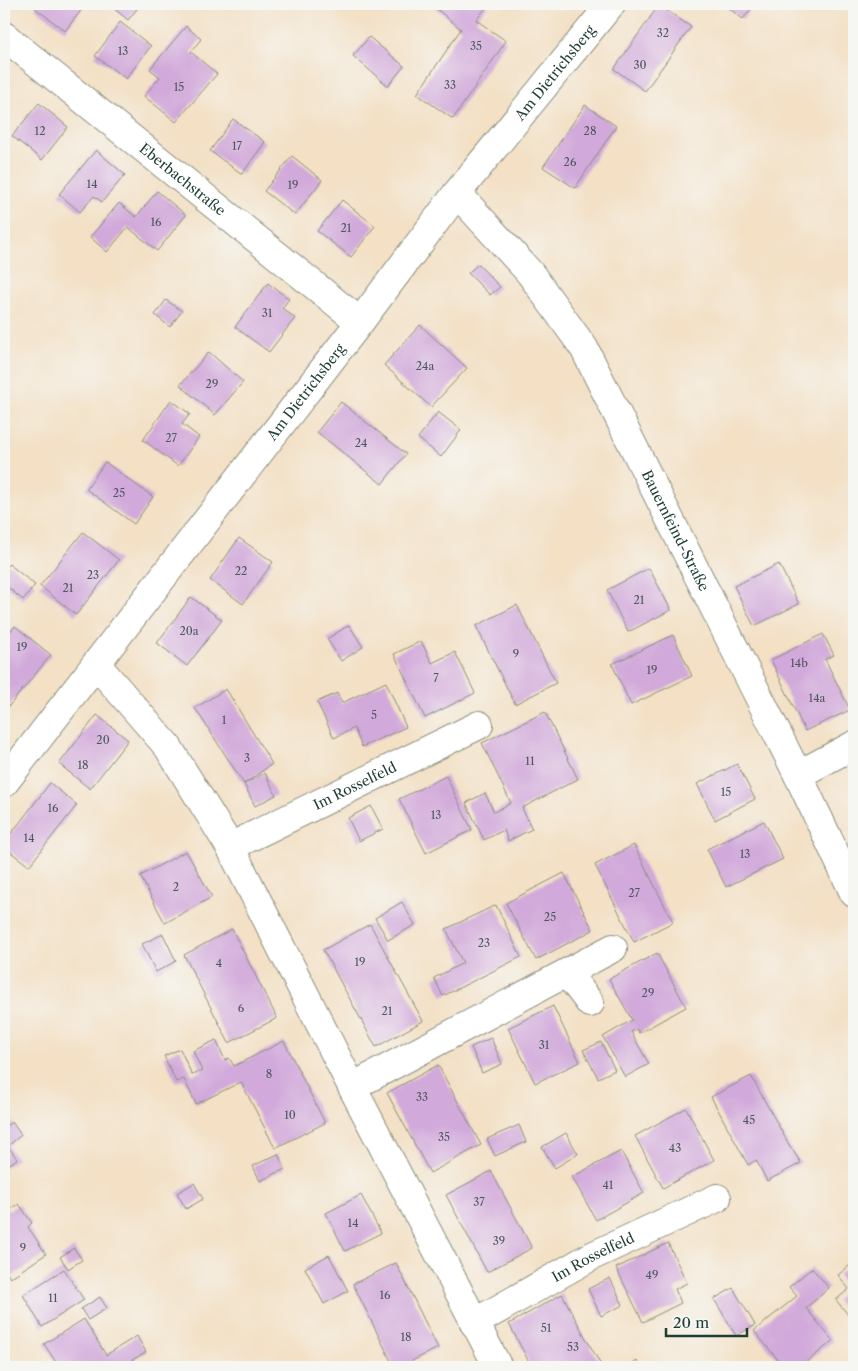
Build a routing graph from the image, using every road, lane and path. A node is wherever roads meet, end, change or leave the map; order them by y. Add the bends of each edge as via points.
1 (611, 4) edge
2 (4, 36) edge
3 (457, 193) junction
4 (360, 322) junction
5 (96, 664) junction
6 (479, 725) dead end
7 (854, 745) edge
8 (798, 775) junction
9 (4, 783) edge
10 (230, 847) junction
11 (854, 893) edge
12 (613, 948) dead end
13 (567, 973) junction
14 (590, 1003) dead end
15 (352, 1088) junction
16 (716, 1198) dead end
17 (474, 1323) junction
18 (498, 1367) edge

1 - 3 street, Am Dietrichsberg
2 - 4 street, Eberbachstraße
3 - 4 street, Am Dietrichsberg
3 - 8 street, Bauernfeind-Straße via 530,273 584,348
4 - 5 street, Am Dietrichsberg
5 - 9 street, Am Dietrichsberg
5 - 10 street via 168,747
6 - 10 street, Im Rosselfeld
7 - 8 street
8 - 11 street, Bauernfeind-Straße
10 - 15 street
12 - 13 street
13 - 14 street
13 - 15 street
15 - 17 street
16 - 17 street, Im Rosselfeld via 592,1256
17 - 18 street

